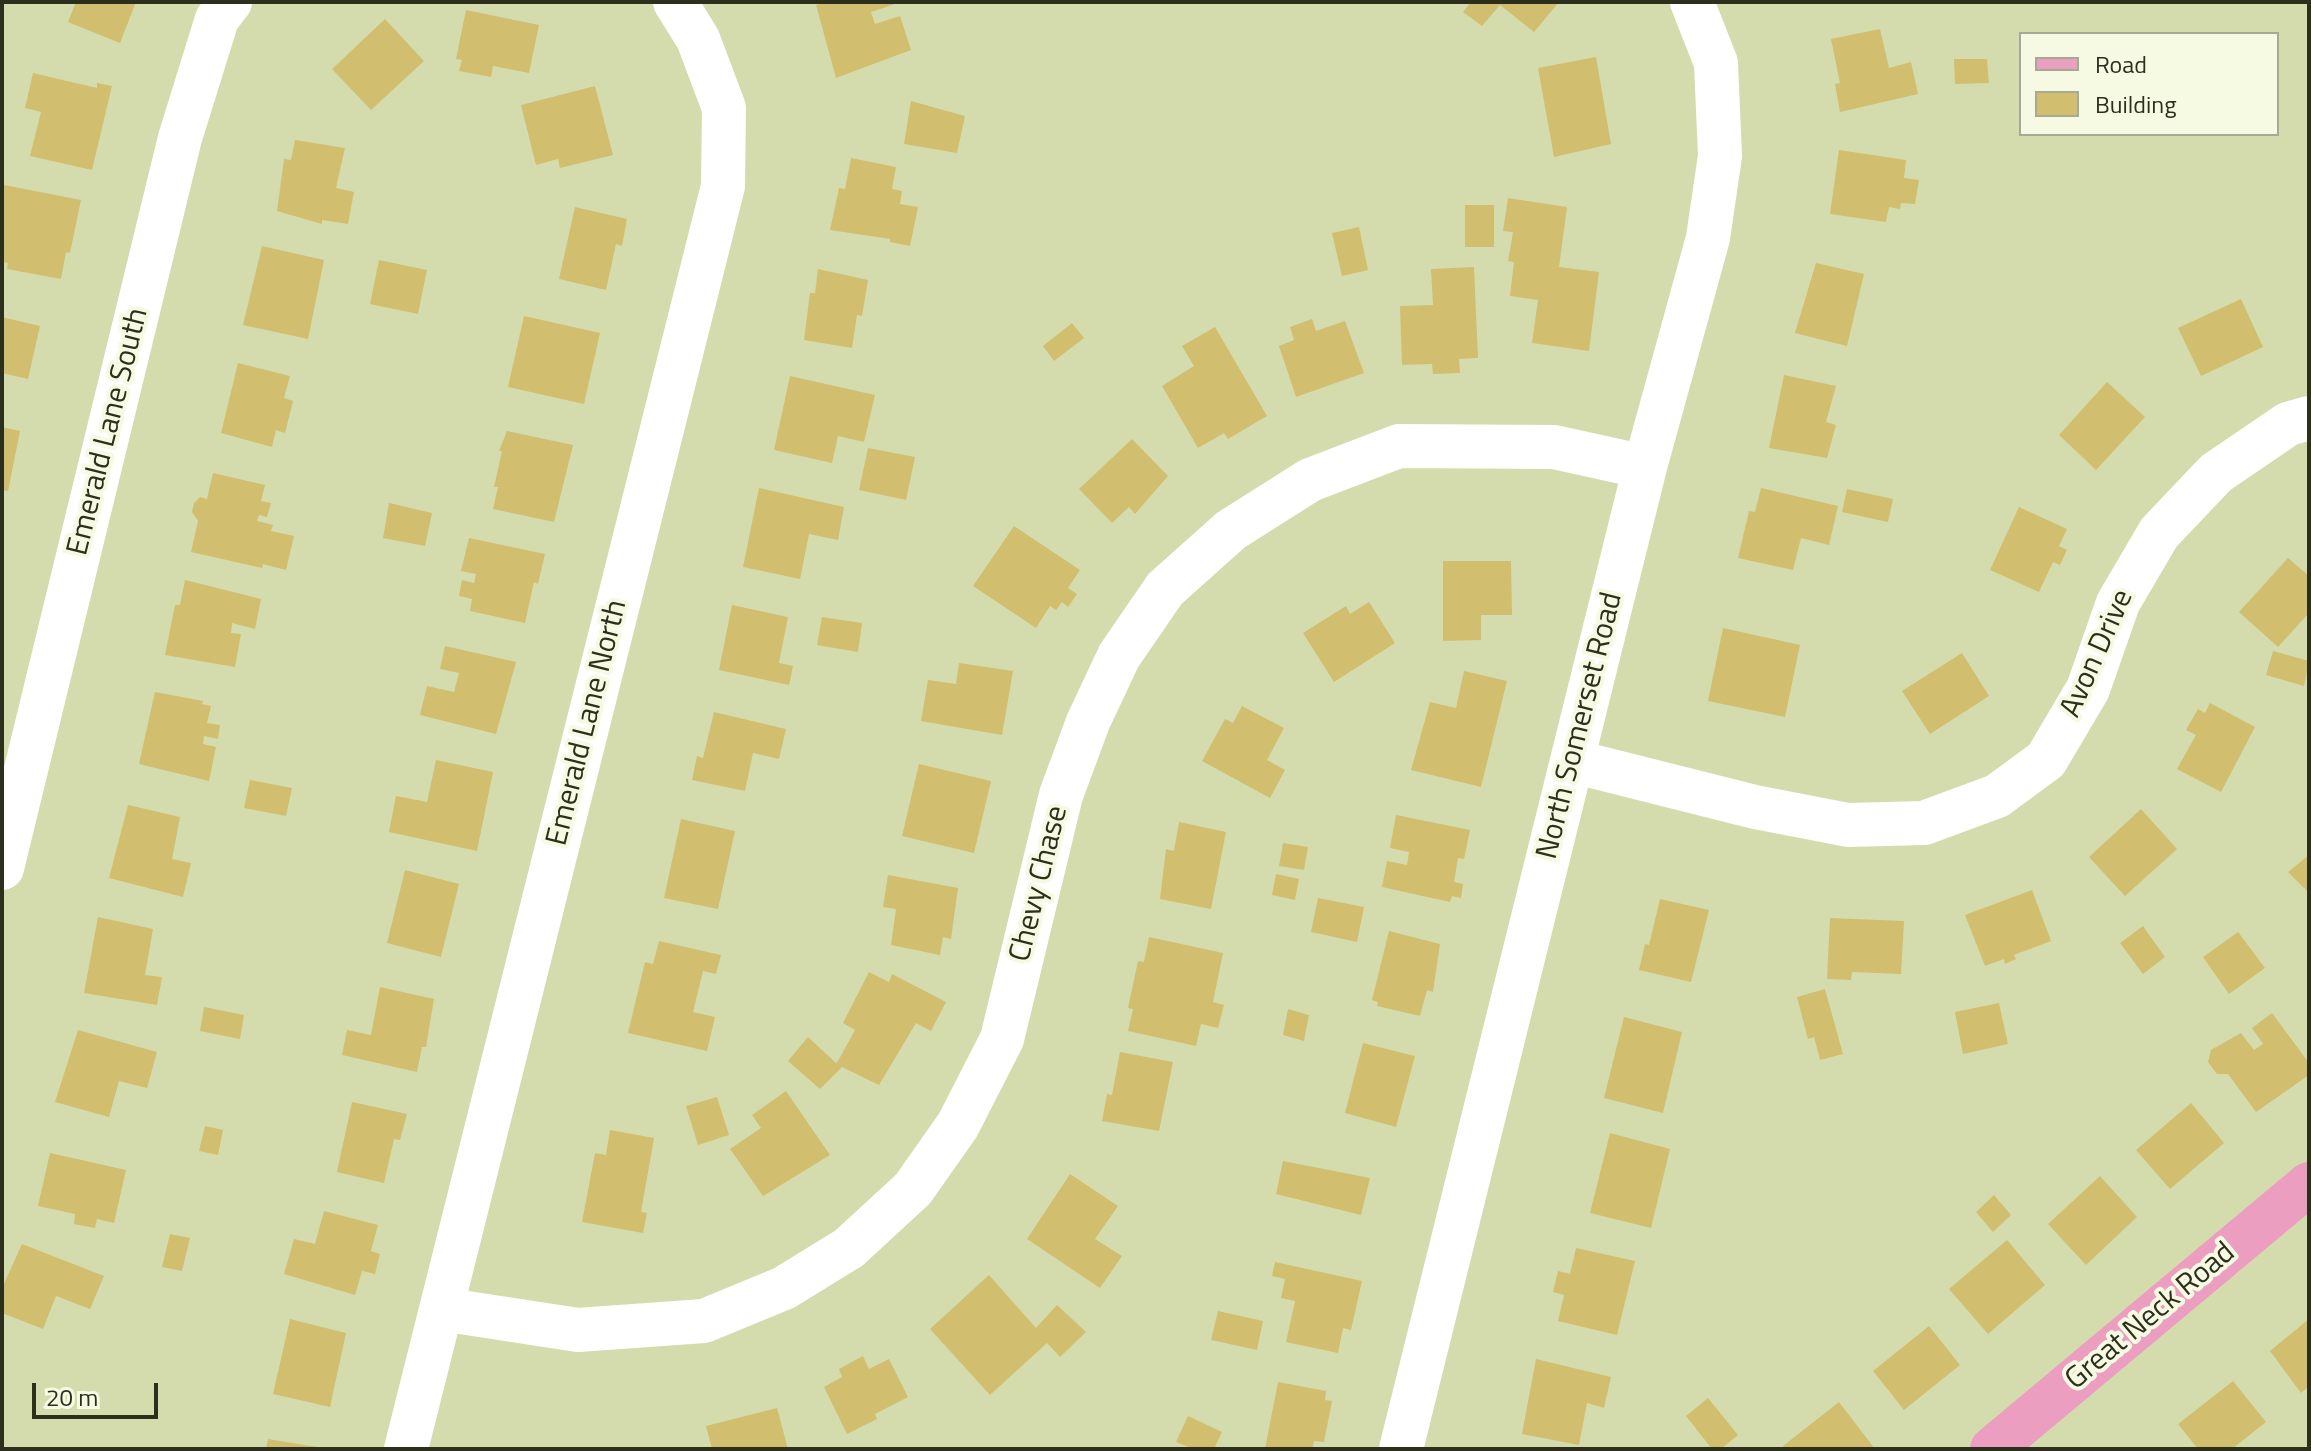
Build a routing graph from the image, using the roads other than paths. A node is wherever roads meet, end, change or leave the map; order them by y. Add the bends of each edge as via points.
1 (230, 2) edge
2 (675, 2) edge
3 (1692, 2) edge
4 (2309, 418) edge
5 (1645, 467) junction
6 (1572, 761) junction
7 (2, 868) edge
8 (2309, 1184) edge
9 (441, 1309) junction
10 (406, 1449) edge
11 (1401, 1449) edge
12 (1992, 1449) edge

1 - 7 street, Emerald Lane South via 217,19 180,138
2 - 9 street, Emerald Lane North via 698,39 724,108 723,186
3 - 5 street, North Somerset Road via 1716,63 1720,156 1708,238
4 - 6 street, Avon Drive via 2288,424 2216,473 2159,533 2118,603 2088,689 2046,760 1997,796 1924,823 1848,825
5 - 6 street, North Somerset Road
5 - 9 street, Chevy Chase via 1554,447 1399,446 1310,480 1231,530 1165,589 1119,656 1061,795 1002,1039 958,1125 913,1189 849,1248 784,1288 704,1321 578,1330
6 - 11 street, North Somerset Road
8 - 12 main road, Great Neck Road
9 - 10 street, Emerald Lane North

